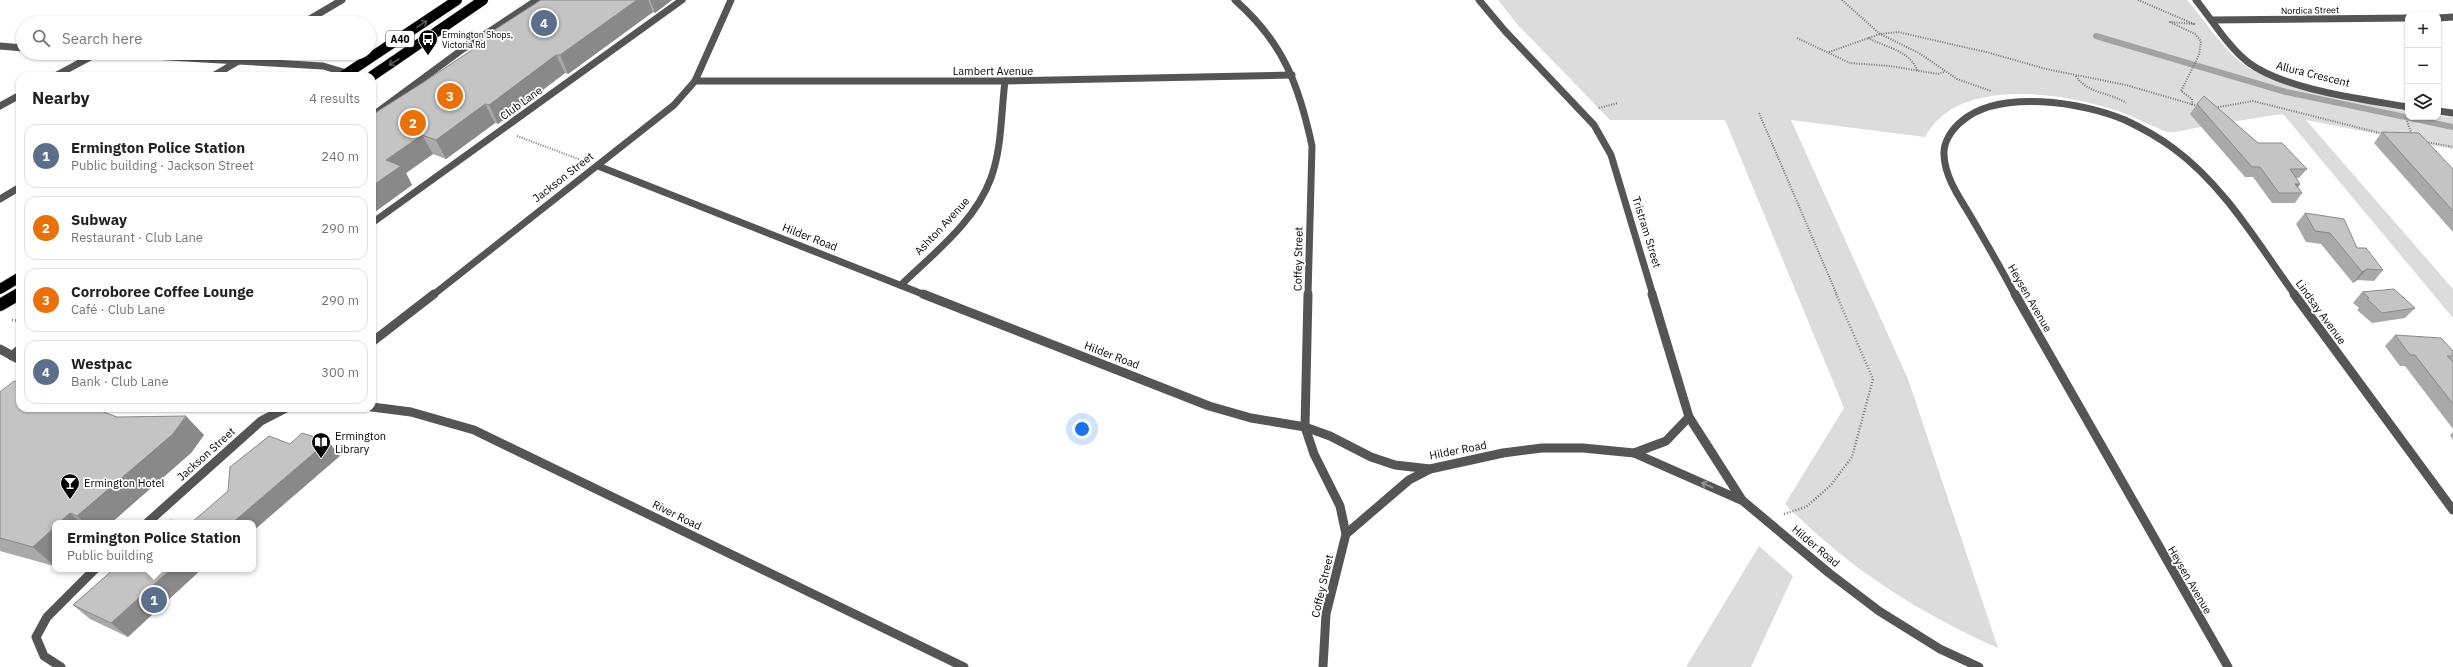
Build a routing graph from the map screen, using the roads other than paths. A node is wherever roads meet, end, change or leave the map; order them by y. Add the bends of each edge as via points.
1 (342, 0) edge
2 (456, 0) edge
3 (483, 0) edge
4 (537, 0) edge
5 (682, 0) edge
6 (731, 0) edge
7 (1235, 0) edge
8 (1479, 0) edge
9 (2196, 0) edge
10 (315, 16) edge
11 (2453, 17) edge
12 (2405, 18) edge
13 (2441, 18) edge
14 (2212, 20) junction
15 (0, 46) edge
16 (16, 47) edge
17 (376, 54) edge
18 (86, 60) edge
19 (207, 60) edge
20 (241, 60) edge
21 (367, 60) edge
22 (238, 62) junction
23 (63, 72) edge
24 (220, 72) edge
25 (338, 72) edge
26 (349, 72) edge
27 (376, 73) edge
28 (1292, 75) junction
29 (695, 81) junction
30 (1005, 81) junction
31 (16, 97) edge
32 (2405, 105) edge
33 (0, 106) edge
34 (2441, 111) edge
35 (376, 113) edge
36 (2453, 113) edge
37 (2161, 138) joint
38 (598, 166) junction
39 (16, 190) edge
40 (0, 199) edge
41 (376, 220) edge
42 (16, 274) edge
43 (16, 279) edge
44 (0, 280) edge
45 (901, 285) junction
46 (0, 289) edge
47 (16, 295) edge
48 (0, 305) edge
49 (376, 339) edge
50 (0, 349) edge
51 (16, 352) edge
52 (12, 356) junction
53 (16, 358) edge
54 (376, 408) edge
55 (278, 412) edge
56 (1689, 417) junction
57 (1305, 427) junction
58 (1634, 453) junction
59 (1430, 470) junction
60 (1743, 501) junction
61 (2453, 510) edge
62 (150, 520) edge
63 (1346, 534) junction
64 (92, 572) edge
65 (61, 667) edge
66 (964, 667) edge
67 (1323, 667) edge
68 (1979, 667) edge
69 (2228, 667) edge

1 - 10 street
17 -> 2 highway, A40
3 -> 27 highway, A40
4 - 35 street
5 - 41 street, Club Lane
6 - 29 street, Jackson Street
7 - 28 street, Coffey Street via 1254,15 1276,41
8 - 56 street, Tristram Street via 1594,125 1611,155
9 - 14 street, Allura Crescent
11 - 13 street
12 - 14 street, Nordica Street
14 - 32 street, Allura Crescent via 2249,63 2267,74 2317,88
15 - 16 street
18 - 23 street
19 - 22 street
20 - 22 street
26 -> 21 highway, A40
22 - 24 street
22 - 25 street via 323,66
28 - 30 street, Lambert Avenue
28 - 57 street, Coffey Street via 1304,109 1312,146
29 - 30 street, Lambert Avenue
29 - 38 street, Jackson Street via 674,105
30 - 45 street, Ashton Avenue via 995,161 991,178 981,199 967,218
31 - 33 street
34 - 36 street
37 - 61 street, Lindsay Avenue via 2193,162 2214,185
37 - 69 street, Heysen Avenue via 2123,120 2079,107 2045,102 2006,102 1965,117 1949,134 1943,152 1949,178
38 - 45 street, Hilder Road
38 - 49 street, Jackson Street
39 - 40 street
42 - 44 highway
43 - 46 highway
45 - 57 street, Hilder Road via 1232,414
47 - 48 highway
50 - 52 street
51 - 52 street
52 - 53 street
54 - 66 street, River Road via 411,412 474,430
55 - 62 street, Jackson Street via 261,421
56 - 58 street, Hilder Road via 1668,441 1655,448
56 - 60 street, Tristram Street
57 - 59 street, Hilder Road via 1330,436 1371,457 1395,465
57 - 63 street, Coffey Street via 1310,448 1342,508
58 - 59 street, Hilder Road via 1583,448 1542,448 1503,453
60 -> 58 street, Hilder Road
59 - 63 street via 1408,480
60 - 68 street, Hilder Road via 1879,611 1940,649
63 - 67 street, Coffey Street via 1326,614
64 - 65 street via 46,617 36,637 44,656

